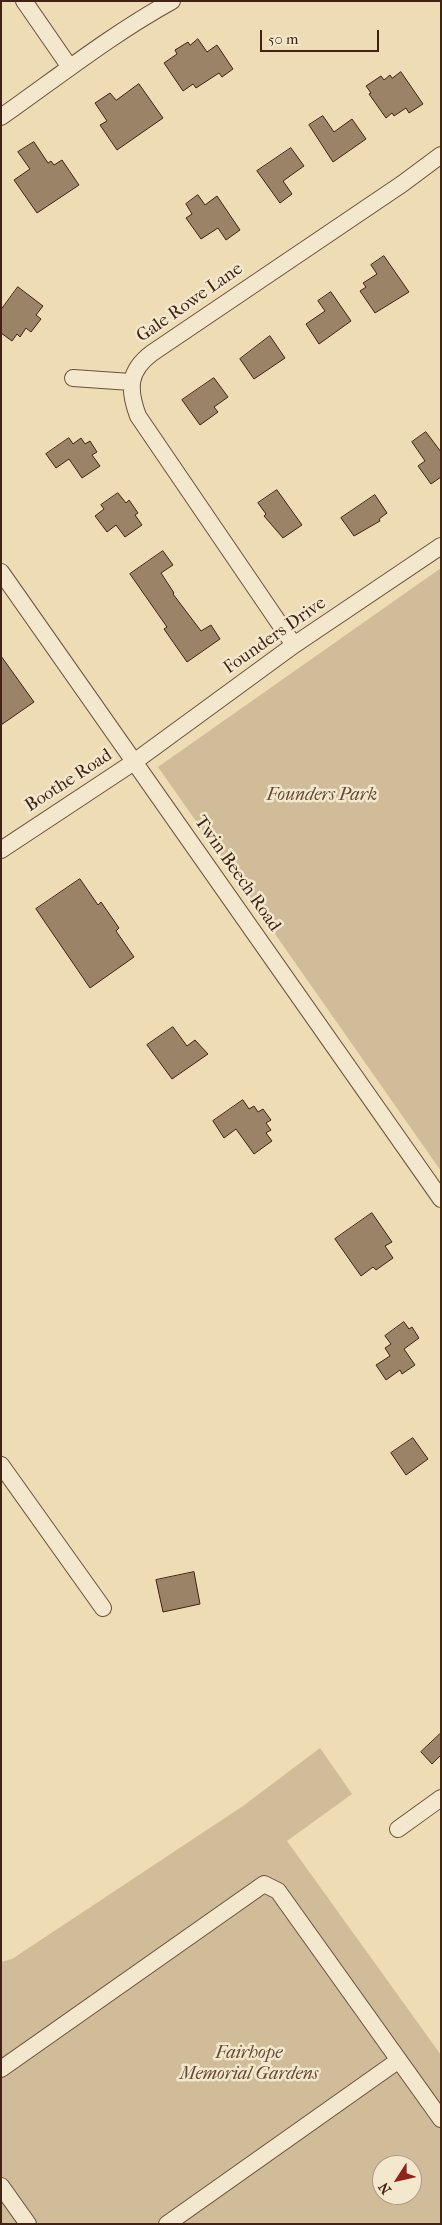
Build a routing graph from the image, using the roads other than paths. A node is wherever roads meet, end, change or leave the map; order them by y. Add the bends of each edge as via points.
1 (24, 1) edge
2 (172, 1) edge
3 (69, 66) junction
4 (1, 117) edge
5 (441, 155) edge
6 (73, 378) dead end
7 (131, 382) junction
8 (441, 546) edge
9 (1, 572) edge
10 (294, 645) junction
11 (134, 762) junction
12 (4, 843) edge
13 (441, 1199) edge
14 (1, 1465) edge
15 (103, 1608) dead end
16 (441, 1798) edge
17 (398, 1829) dead end
18 (399, 2060) junction
19 (1, 2069) edge
20 (441, 2119) edge
21 (1, 2186) edge
22 (28, 2224) edge
23 (166, 2224) edge

1 - 3 street
2 - 3 street
3 - 4 street
5 - 7 street, Gale Rowe Lane via 152,353 139,363
6 - 7 street
7 - 10 street via 132,400 138,416
8 - 10 street, Founders Drive
9 - 11 street, Twin Beech Road
10 - 11 street, Founders Drive
11 - 12 street, Boothe Road
11 - 13 street, Twin Beech Road
14 - 15 street
16 - 17 street
18 - 19 street via 278,1891 264,1884
18 - 20 street
18 - 23 street
21 - 22 street

